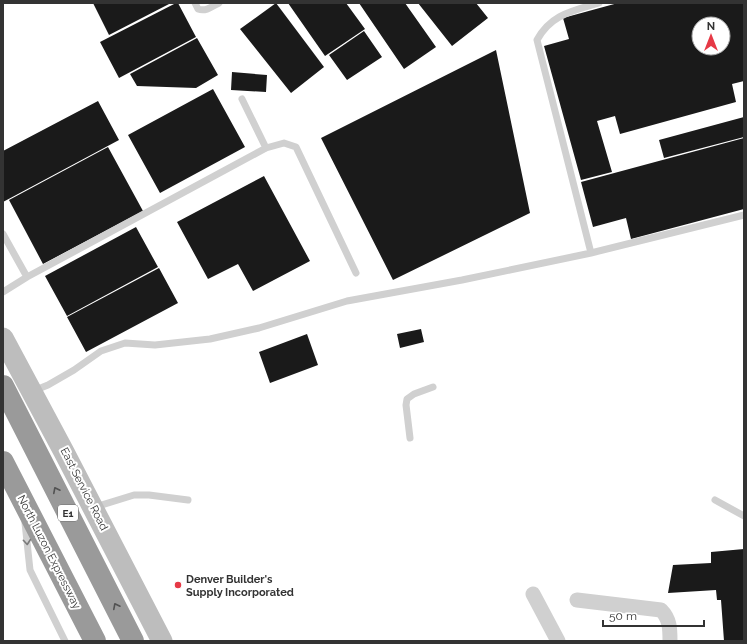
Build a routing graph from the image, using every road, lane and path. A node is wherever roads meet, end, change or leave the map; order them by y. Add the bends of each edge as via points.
1 (195, 3) edge
2 (219, 3) edge
3 (600, 3) edge
4 (242, 99) dead end
5 (266, 148) junction
6 (744, 216) edge
7 (3, 234) edge
8 (591, 253) junction
9 (356, 273) dead end
10 (27, 277) junction
11 (3, 292) edge
12 (3, 338) edge
13 (3, 386) edge
14 (433, 387) dead end
15 (32, 391) junction
16 (410, 438) dead end
17 (3, 462) edge
18 (188, 500) dead end
19 (715, 500) dead end
20 (24, 503) junction
21 (93, 507) junction
22 (744, 516) edge
23 (533, 594) dead end
24 (577, 600) dead end
25 (64, 641) edge
26 (95, 641) edge
27 (133, 641) edge
28 (162, 641) edge
29 (558, 641) edge
30 (670, 641) edge

1 - 2 lane via 198,9 205,10
3 - 8 lane via 562,14 548,24 537,40
4 - 5 lane
5 - 9 lane via 284,143 296,147
5 - 10 lane
6 - 8 lane
7 - 10 lane
8 - 15 lane via 347,301 259,328 210,339 155,345 124,343 101,351 74,370
10 - 11 lane
12 - 15 street, East Service Road
27 -> 13 highway, E1
14 - 16 lane via 407,399
15 - 21 street, East Service Road
17 - 20 highway, North Luzon Expressway
18 - 21 lane via 134,495
19 - 22 lane
20 -> 25 lane via 30,570
20 - 26 highway, North Luzon Expressway
21 - 28 street, East Service Road
23 - 29 street
24 - 30 street via 660,610 669,621

